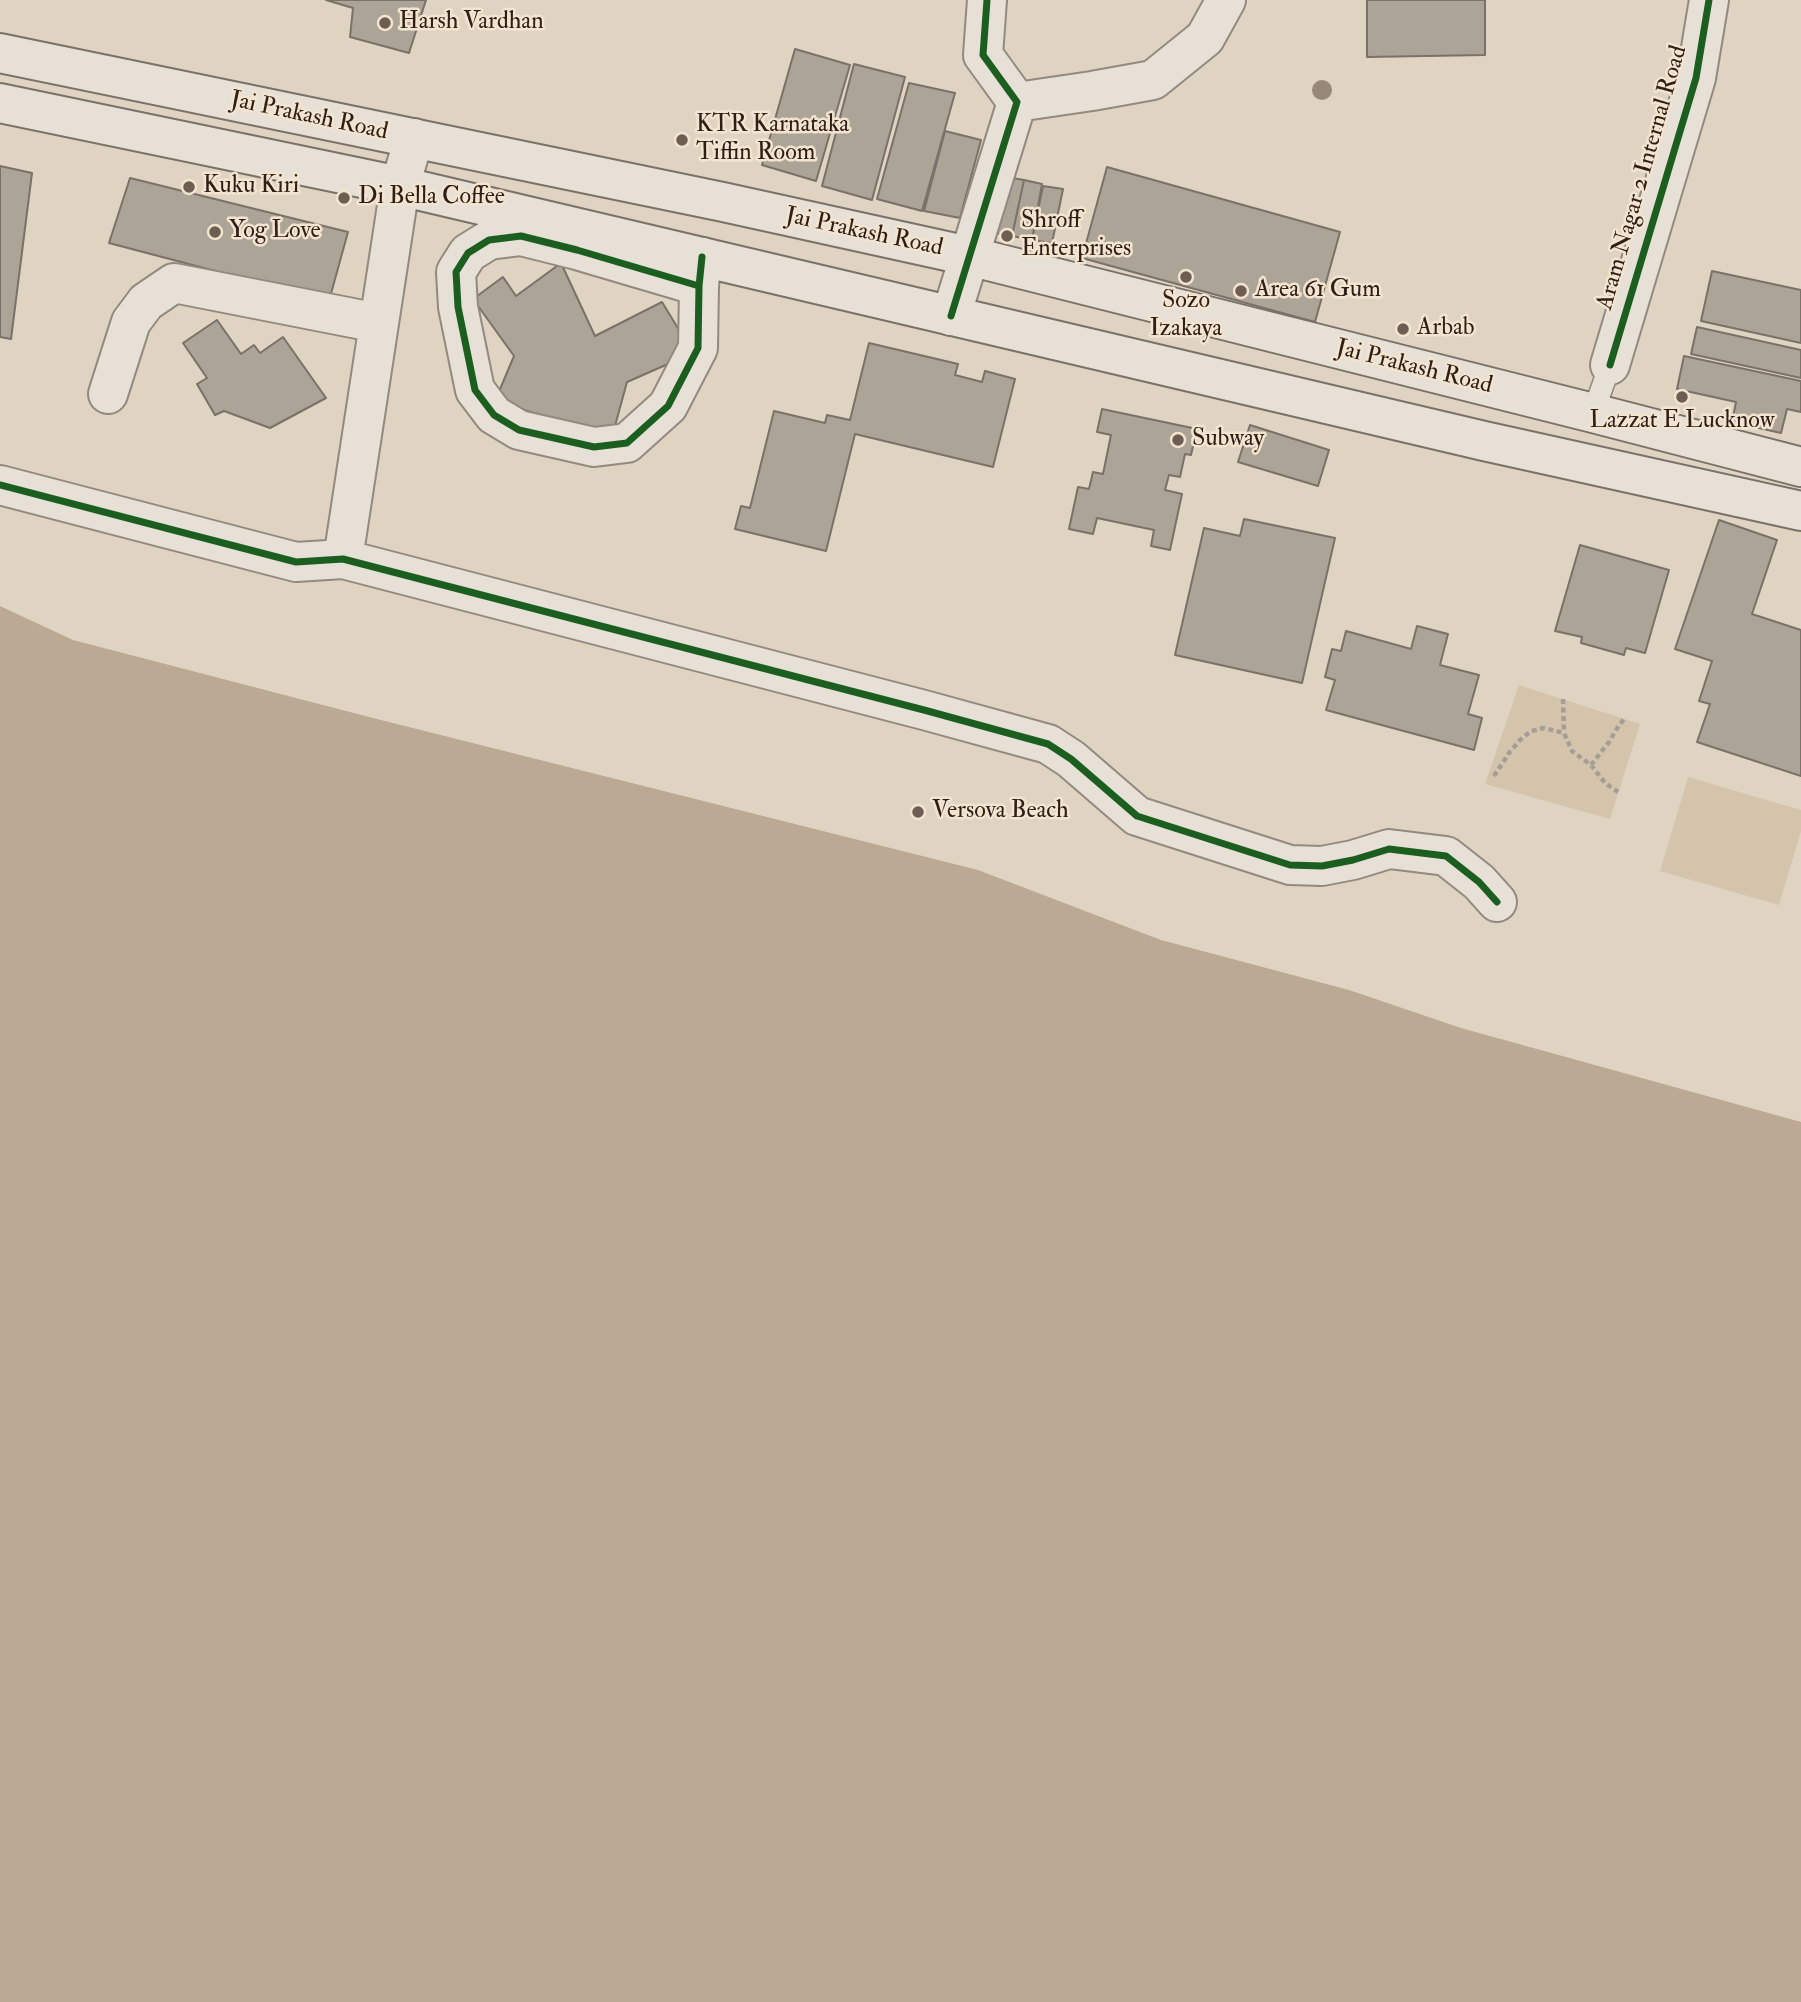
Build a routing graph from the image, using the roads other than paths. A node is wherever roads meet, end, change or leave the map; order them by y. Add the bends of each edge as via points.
1 (987, 0) edge
2 (1226, 0) edge
3 (1709, 0) edge
4 (0, 53) edge
5 (139, 82) junction
6 (1017, 102) junction
7 (0, 103) edge
8 (118, 128) junction
9 (414, 138) junction
10 (400, 186) junction
11 (969, 256) junction
12 (700, 272) junction
13 (951, 316) junction
14 (378, 323) junction
15 (1331, 347) junction
16 (1610, 365) joint
17 (108, 394) dead end
18 (1313, 401) junction
19 (1592, 413) junction
20 (1708, 443) junction
21 (1801, 467) edge
22 (0, 485) edge
23 (1695, 487) junction
24 (1801, 510) edge
25 (343, 559) junction
26 (1497, 902) dead end

1 - 6 street via 983,55
2 - 6 street via 1205,38 1153,80
3 - 16 street, Aram Nagar 2 Internal Road via 1696,78
4 - 5 street, Jai Prakash Road
5 - 8 street
5 - 9 street, Jai Prakash Road
6 - 11 street
7 - 8 street, Jai Prakash Road
8 - 10 street, Jai Prakash Road
9 - 10 street
9 - 11 street, Jai Prakash Road
10 - 12 street, Jai Prakash Road
10 - 14 street
11 - 13 street
11 - 15 street, Jai Prakash Road
12 - 12 street via 698,348 668,406 627,443 594,447 519,430 494,415 475,390 458,307 456,272 468,253 489,240 521,236
12 - 13 street, Jai Prakash Road
13 - 18 street, Jai Prakash Road
14 - 17 street via 174,283 146,302 131,322
14 - 25 street
15 - 18 street
15 - 19 street, Jai Prakash Road
16 - 19 lane, Aram Nagar 2 Internal Road
18 - 23 street, Jai Prakash Road
19 - 20 street, Jai Prakash Road
20 - 21 street, Jai Prakash Road
20 - 23 street
22 - 25 street via 296,562
23 - 24 street, Jai Prakash Road
25 - 26 street via 1048,744 1137,816 1290,865 1322,866 1389,849 1446,856

